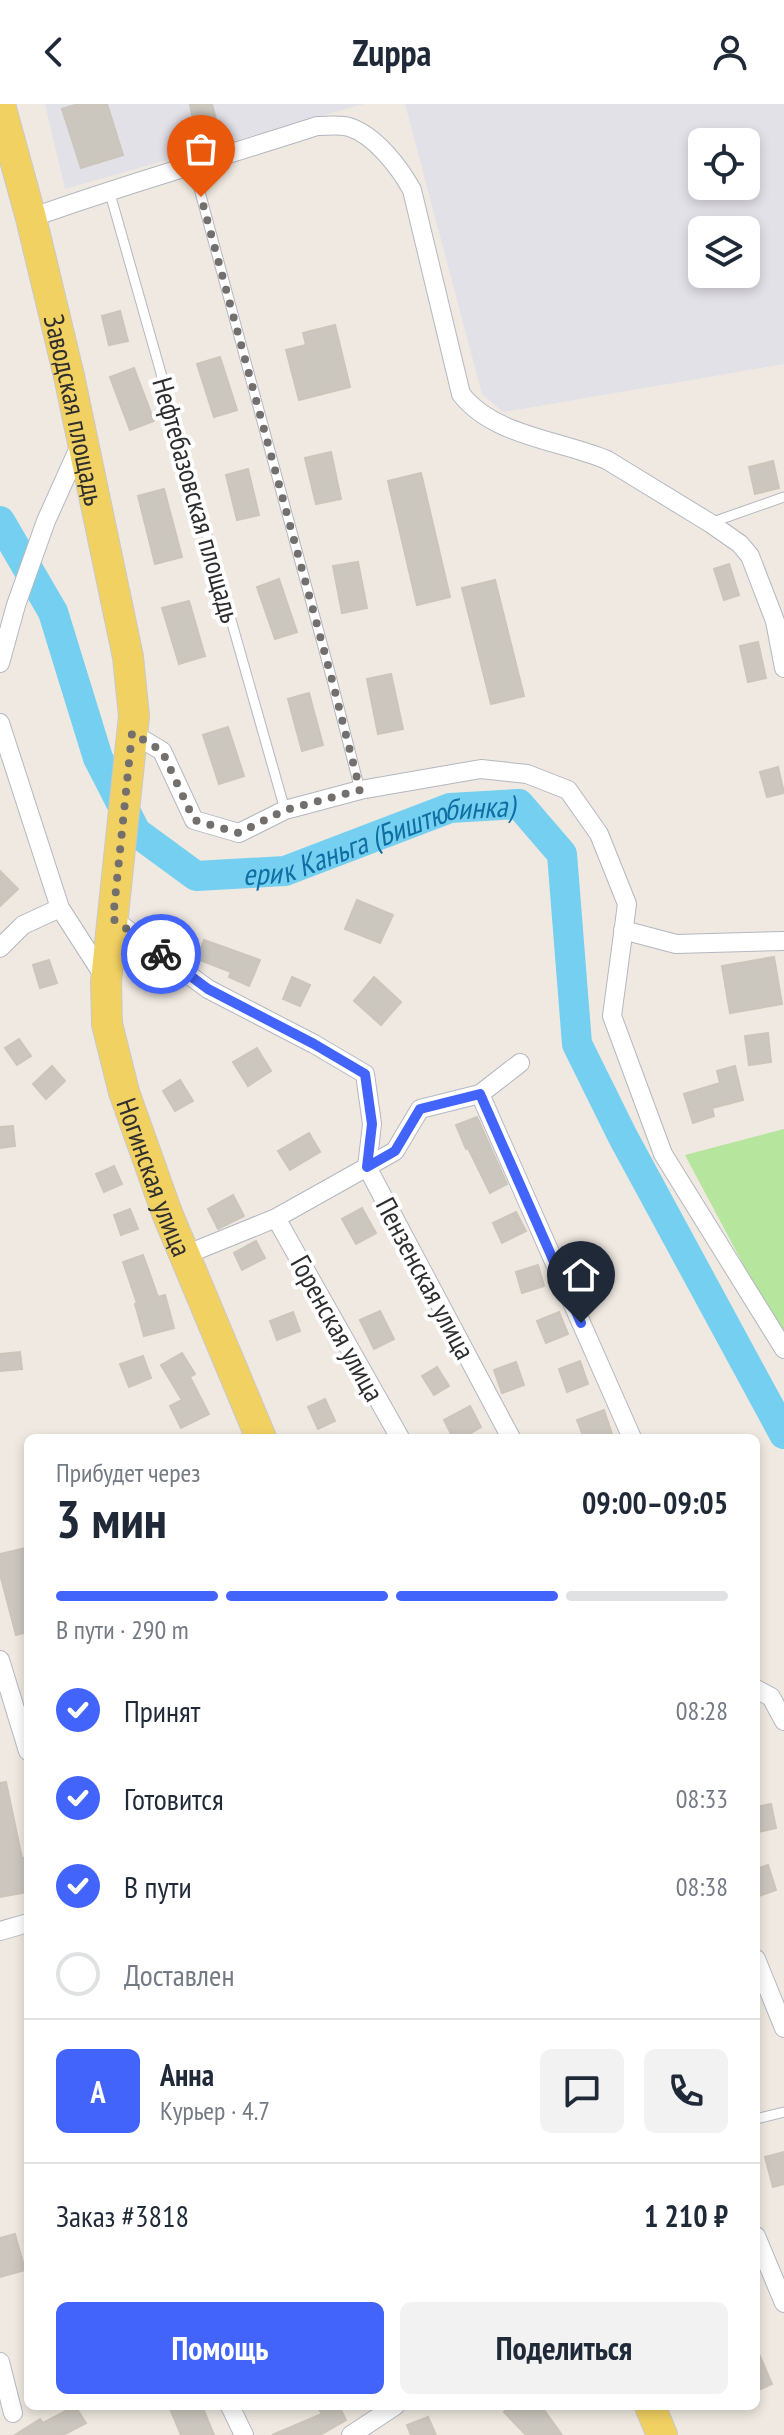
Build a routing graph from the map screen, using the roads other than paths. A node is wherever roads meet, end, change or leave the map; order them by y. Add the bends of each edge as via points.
1 (0, 105) edge
2 (193, 166) junction
3 (109, 190) junction
4 (31, 218) junction
5 (82, 440) junction
6 (784, 497) edge
7 (710, 523) junction
8 (0, 663) edge
9 (784, 668) edge
10 (0, 723) edge
11 (133, 725) junction
12 (360, 790) junction
13 (285, 810) junction
14 (60, 908) junction
15 (113, 911) junction
16 (623, 930) junction
17 (784, 941) edge
18 (0, 948) edge
19 (106, 981) junction
20 (520, 1063) dead end
21 (480, 1094) junction
22 (367, 1167) junction
23 (276, 1218) junction
24 (185, 1255) junction
25 (784, 1349) edge
26 (259, 1434) edge
27 (398, 1434) edge
28 (509, 1434) edge
29 (630, 1434) edge
30 (0, 1660) edge
31 (760, 1691) edge
32 (784, 1721) edge
33 (24, 1738) edge
34 (24, 1924) edge
35 (0, 1931) edge
36 (760, 1969) edge
37 (784, 2028) edge
38 (784, 2112) edge
39 (760, 2118) edge
40 (760, 2246) edge
41 (784, 2303) edge
42 (0, 2362) edge
43 (232, 2410) edge
44 (389, 2410) edge
45 (652, 2410) edge
46 (14, 2413) edge
47 (244, 2435) edge
48 (351, 2435) edge
49 (662, 2435) edge

1 - 4 main road, Заводская площадь
2 - 3 street
2 - 7 street via 317,126 358,131 401,170 412,190 461,394 468,403 511,428 607,460
2 - 12 lane
3 - 4 street
3 - 13 lane, Нефтебазовская площадь
4 - 5 main road, Заводская площадь
5 - 8 street via 46,521
5 - 11 main road, Заводская площадь via 128,657
6 - 7 lane
7 - 9 street via 750,556 775,621
10 - 14 street
11 - 13 street via 162,751 194,820 239,833
11 - 15 main road, Заводская площадь
12 - 13 street
12 - 16 street via 481,769 527,774 568,790 599,834 622,890 627,904
14 - 18 street via 23,925
14 - 19 street
15 - 19 main road, Ногинская улица
15 - 22 street, Пензенская улица via 208,989 365,1074 372,1124
16 - 17 street via 676,944
16 - 25 street via 612,1016 663,1154
19 - 24 main road, Ногинская улица via 107,1024 124,1092
20 - 21 street
21 - 22 street via 420,1109 395,1151
21 - 29 street
22 - 23 street
22 - 28 street, Пензенская улица
23 - 24 street
23 - 27 street, Горенская улица
24 - 26 main road, Ногинская улица
30 - 33 street
31 - 32 street via 771,1697
34 - 35 street
36 - 37 street
38 - 39 lane
40 - 41 street
42 - 46 street
43 - 47 street
44 - 48 street
45 - 49 main road

